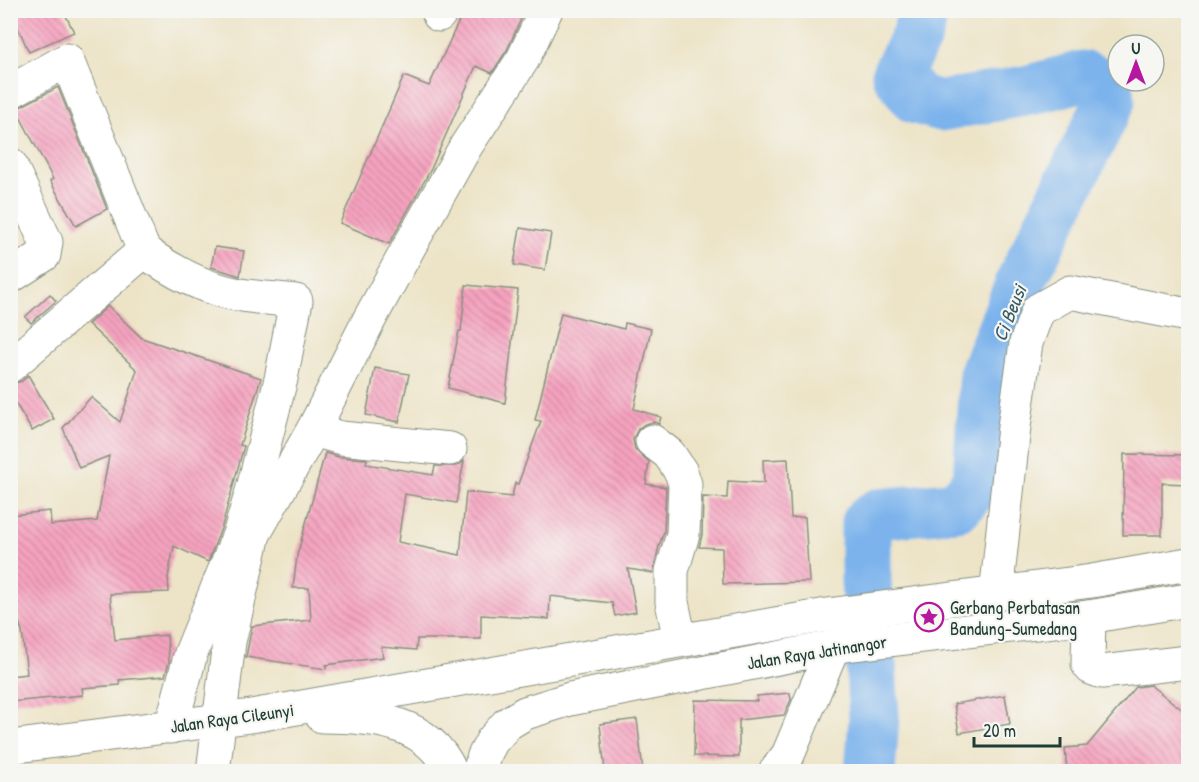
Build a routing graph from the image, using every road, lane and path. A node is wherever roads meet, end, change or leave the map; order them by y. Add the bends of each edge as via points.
1 (546, 10) edge
2 (10, 92) edge
3 (10, 164) edge
4 (144, 251) junction
5 (10, 276) edge
6 (1188, 315) edge
7 (10, 366) edge
8 (313, 430) junction
9 (652, 441) dead end
10 (450, 449) dead end
11 (1188, 564) edge
12 (996, 595) junction
13 (1188, 600) edge
14 (1089, 617) junction
15 (680, 640) junction
16 (838, 646) junction
17 (1188, 662) edge
18 (452, 680) joint
19 (219, 721) junction
20 (171, 727) junction
21 (10, 747) edge
22 (213, 771) edge
23 (451, 771) edge
24 (479, 771) edge
25 (775, 771) edge

1 - 8 main road via 523,59 466,146 398,268
2 - 4 main road via 67,60
3 - 5 main road via 46,242 44,255
4 - 7 main road
4 - 20 main road via 168,268 222,290 296,301 253,488 240,532 191,652
6 - 12 main road via 1070,292 1038,310 1026,343
8 - 10 main road via 341,438
8 - 19 main road via 254,534 229,642
9 - 15 main road via 669,454 685,484 683,534 672,571 672,602
11 - 12 main road, Jalan Raya Jatinangor
12 - 15 main road, Jalan Raya Jatinangor via 827,615
13 - 14 main road, Jalan Raya Jatinangor
14 - 16 main road, Jalan Raya Jatinangor
14 - 17 main road via 1087,657 1094,669 1102,672
15 - 18 main road, Jalan Raya Jatinangor
16 - 24 main road, Jalan Raya Jatinangor via 546,705 507,724 492,741
16 - 25 main road via 788,755
18 - 19 main road, Jalan Raya Cileunyi
19 - 20 main road, Jalan Raya Cileunyi
19 - 22 main road
19 - 23 main road via 326,716 397,723 425,738
20 - 21 main road, Jalan Raya Cileunyi

